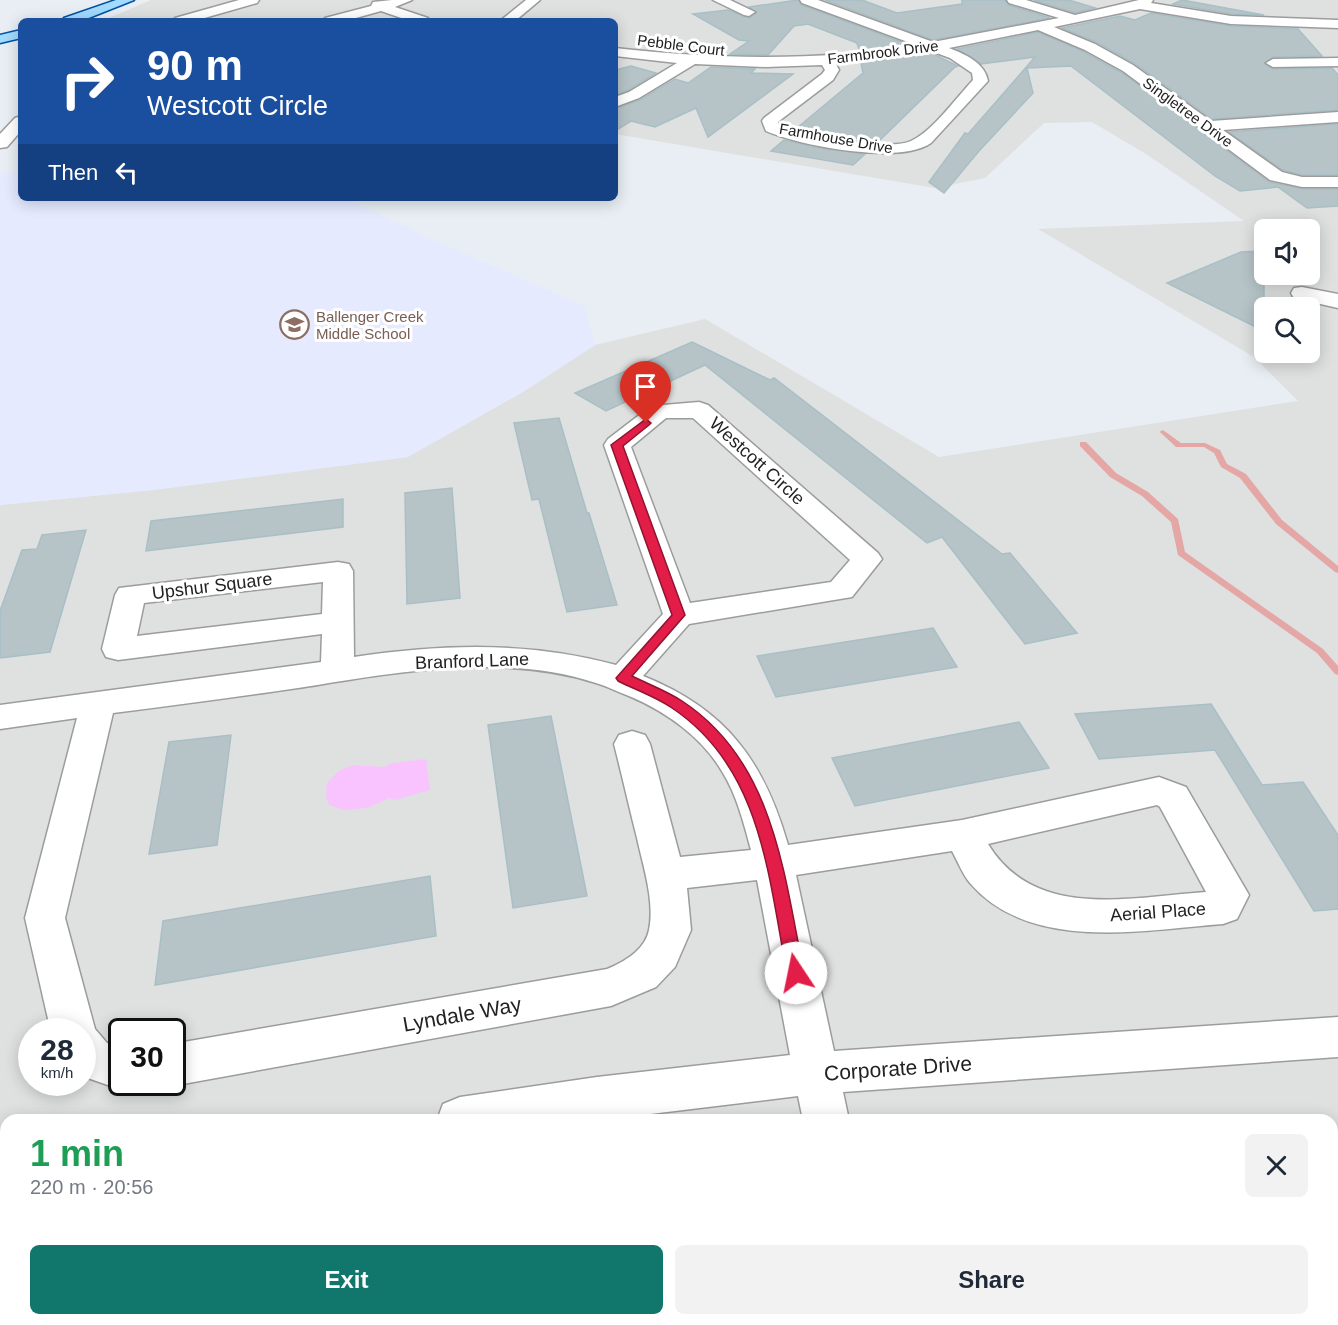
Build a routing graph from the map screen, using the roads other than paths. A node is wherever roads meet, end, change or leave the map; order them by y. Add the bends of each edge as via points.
1 (128, 0) edge
2 (253, 0) edge
3 (361, 0) edge
4 (406, 0) edge
5 (534, 0) edge
6 (807, 0) edge
7 (1013, 0) edge
8 (723, 2) edge
9 (1143, 2) edge
10 (380, 6) junction
11 (748, 6) edge
12 (77, 18) edge
13 (190, 18) edge
14 (340, 18) edge
15 (414, 18) edge
16 (511, 18) edge
17 (1076, 20) junction
18 (1321, 23) junction
19 (1338, 24) edge
20 (1039, 26) junction
21 (18, 35) edge
22 (1338, 37) edge
23 (0, 39) edge
24 (670, 43) dead end
25 (932, 47) junction
26 (618, 52) edge
27 (746, 53) dead end
28 (691, 60) junction
29 (827, 60) junction
30 (1338, 62) edge
31 (1273, 63) dead end
32 (618, 101) edge
33 (16, 116) edge
34 (1338, 117) edge
35 (1206, 126) junction
36 (1, 143) edge
37 (1338, 182) edge
38 (1302, 293) dead end
39 (1338, 301) edge
40 (679, 615) junction
41 (338, 622) junction
42 (337, 671) junction
43 (623, 678) junction
44 (99, 704) junction
45 (0, 717) edge
46 (632, 744) dead end
47 (962, 835) junction
48 (774, 863) junction
49 (665, 874) junction
50 (70, 1018) edge
51 (1338, 1037) edge
52 (186, 1063) edge
53 (816, 1073) junction
54 (499, 1114) edge
55 (825, 1114) edge

1 - 12 main road
2 - 13 street
3 - 10 street
4 - 10 street
5 - 16 street
6 - 25 street
7 - 17 street
8 - 11 street
9 - 17 street, Farmbrook Drive
9 - 18 street via 1231,20
10 - 14 street
10 - 15 street
17 - 20 street, Farmbrook Drive
18 - 19 street
18 - 22 street
20 - 25 street, Farmbrook Drive
20 - 35 street, Singletree Drive via 1109,56
21 - 23 main road
24 - 27 street, Pebble Court
25 - 29 street, Farmbrook Drive
25 - 29 street, Farmhouse Drive via 965,60 978,71 981,81 919,143 905,148 852,144 772,128 770,121 828,77 832,70
26 - 28 street, Farmbrook Drive
28 - 29 street, Farmbrook Drive
28 - 32 street
30 - 31 street
33 - 36 street
34 - 35 street
35 - 37 street, Singletree Drive via 1276,176 1302,182
38 - 39 street
40 - 40 street, Westcott Circle via 617,445 660,411 699,410 867,559 840,590
40 - 43 street
41 - 41 street, Upshur Square via 338,571 130,595 118,650
41 - 42 street, Upshur Square
42 - 43 street, Branford Lane via 494,656 561,662
42 - 44 street, Branford Lane
43 - 48 street, Branford Lane via 676,704 725,747 758,808
44 - 45 street, Branford Lane
44 - 50 street via 45,918
46 - 49 street, Lyndale Way
47 - 47 street, Aerial Place via 1159,791 1173,797 1229,896 1223,908 1092,917 1050,912 1015,897 984,872
47 - 48 street, Aerial Place
48 - 49 street
48 - 53 street, Branford Lane
49 - 52 street, Lyndale Way via 670,930 660,954 641,974 610,987
51 - 53 street, Corporate Drive
53 - 54 street, Corporate Drive
53 - 55 street, Branford Lane

